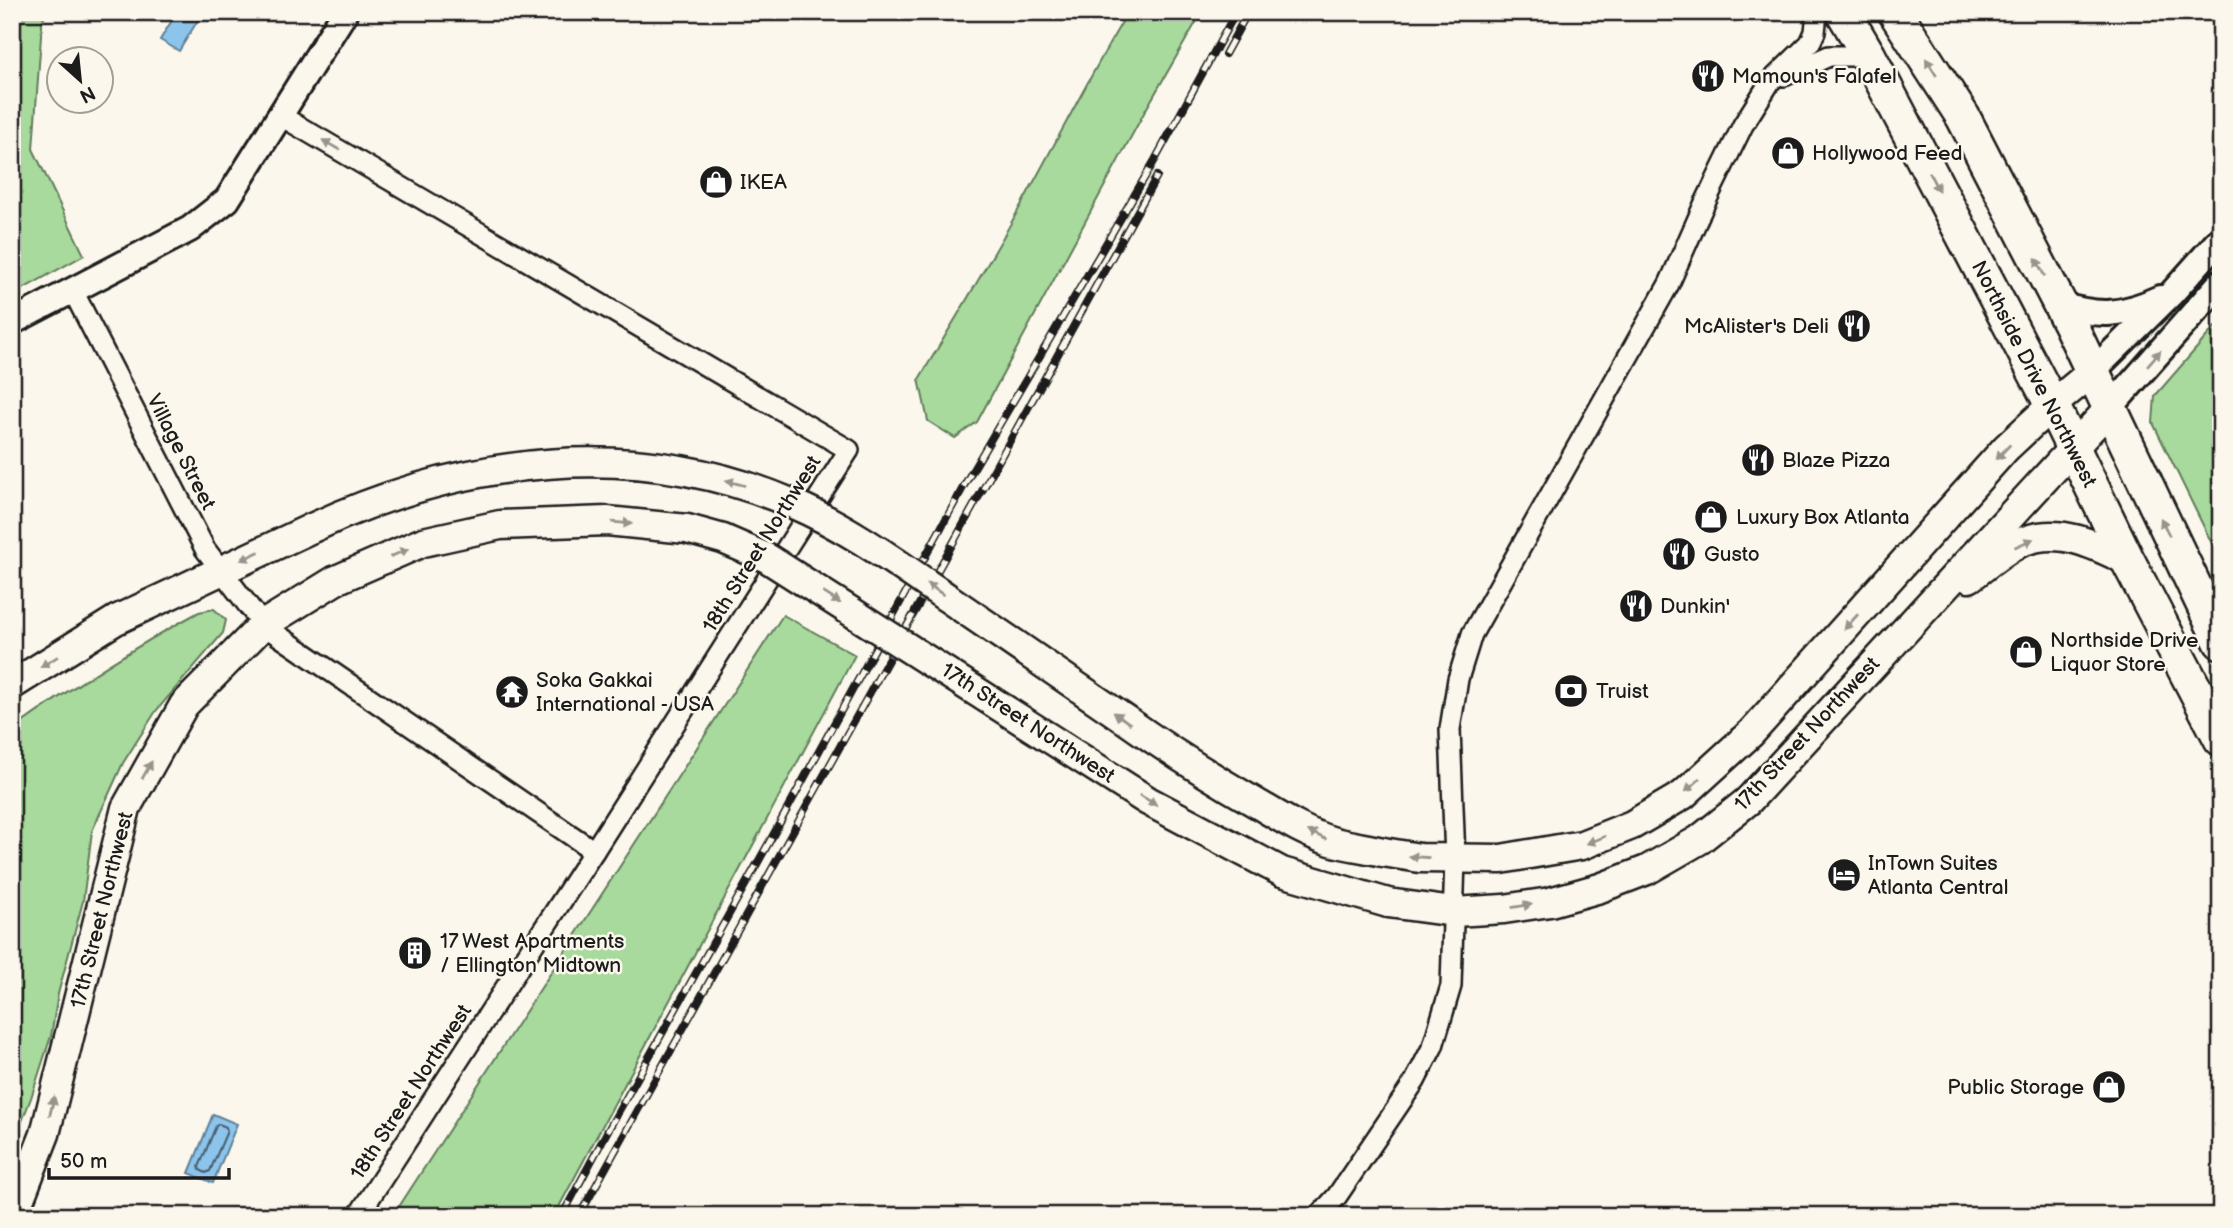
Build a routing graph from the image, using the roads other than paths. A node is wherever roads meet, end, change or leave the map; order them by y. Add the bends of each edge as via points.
1 (345, 12) edge
2 (1817, 12) edge
3 (1843, 12) edge
4 (1895, 12) edge
5 (1869, 56) junction
6 (1770, 82) junction
7 (281, 116) junction
8 (2221, 238) edge
9 (2221, 282) edge
10 (73, 290) junction
11 (2171, 294) junction
12 (2060, 305) junction
13 (12, 322) edge
14 (2092, 372) junction
15 (2052, 405) junction
16 (2109, 409) junction
17 (2073, 447) junction
18 (2128, 561) junction
19 (221, 570) junction
20 (1927, 607) junction
21 (263, 625) junction
22 (2221, 642) edge
23 (12, 685) edge
24 (2221, 739) edge
25 (594, 851) junction
26 (1455, 859) junction
27 (1454, 912) junction
28 (13, 1216) edge
29 (358, 1216) edge
30 (1319, 1216) edge

1 - 7 street
2 - 6 street via 1810,43
3 - 5 highway, Northside Drive Northwest
12 -> 4 highway via 1963,117
5 - 6 street via 1829,56
5 -> 15 highway, Northside Drive Northwest
6 - 26 street via 1743,125 1669,284 1472,635 1458,679 1450,729
7 - 10 street via 227,200 190,229
25 -> 7 street, 18th Street Northwest via 849,450
8 - 11 street, 17th Street Northwest
16 -> 9 street, 17th Street Northwest
10 - 13 street
10 - 19 street, Village Street via 205,549
11 - 12 street via 2105,314
11 - 14 street, 17th Street Northwest
12 - 14 highway
14 - 15 main road, 17th Street Northwest
14 - 16 highway
15 - 17 highway, Northside Drive Northwest
15 -> 26 main road, 17th Street Northwest via 2006,447 1751,733 1683,795 1632,825 1582,845 1501,859
16 - 17 main road, 17th Street Northwest
22 -> 16 highway
17 - 18 highway, Northside Drive Northwest
17 - 20 main road, 17th Street Northwest
20 -> 18 main road via 2022,541 2047,535 2090,542
18 - 24 highway, Northside Drive Northwest
19 - 21 street, Village Street
19 -> 23 main road, 17th Street Northwest via 116,620
26 -> 19 main road, 17th Street Northwest, bridge via 1420,858 1329,840 1260,806 1194,768 871,545 793,504 702,474 590,461 495,469 410,489 344,513
27 -> 20 main road, 17th Street Northwest via 1550,902 1600,888 1647,870 1699,840 1748,801
21 - 25 street, Village Street
21 -> 27 main road, 17th Street Northwest, bridge via 336,580 423,542 500,525 607,521 687,529 767,558 1148,801 1282,872 1388,903
28 -> 21 main road, 17th Street Northwest via 45,1134 126,808 184,705
25 - 29 street, 18th Street Northwest
26 - 27 street
27 - 30 street via 1451,986 1433,1046 1406,1096

